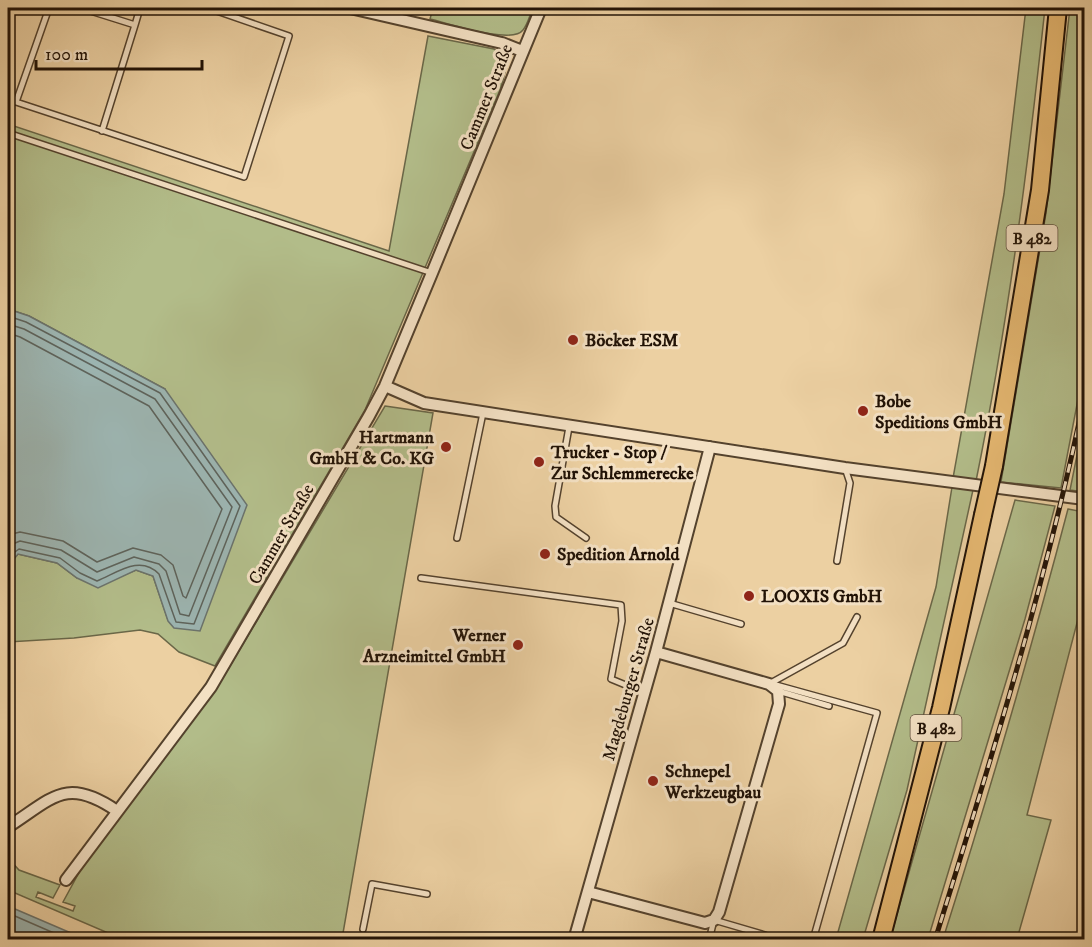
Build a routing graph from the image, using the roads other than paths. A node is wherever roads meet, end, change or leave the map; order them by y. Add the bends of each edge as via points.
1 (49, 8) edge
2 (81, 8) edge
3 (140, 8) edge
4 (208, 8) edge
5 (350, 8) edge
6 (541, 8) edge
7 (1058, 8) edge
8 (135, 25) junction
9 (522, 51) junction
10 (102, 130) junction
11 (8, 133) edge
12 (432, 273) junction
13 (385, 386) junction
14 (483, 413) junction
15 (569, 427) junction
16 (710, 447) junction
17 (845, 468) junction
18 (1084, 499) edge
19 (457, 538) dead end
20 (586, 538) dead end
21 (837, 561) dead end
22 (421, 578) dead end
23 (669, 603) junction
24 (857, 617) dead end
25 (741, 624) dead end
26 (657, 652) junction
27 (774, 688) junction
28 (645, 693) junction
29 (829, 706) dead end
30 (117, 811) junction
31 (8, 827) edge
32 (66, 880) dead end
33 (588, 892) junction
34 (427, 894) dead end
35 (714, 920) junction
36 (363, 928) dead end
37 (765, 935) dead end
38 (574, 939) edge
39 (709, 939) edge
40 (813, 939) edge
41 (880, 939) edge

1 - 10 lane via 16,102
2 - 8 lane
3 - 8 lane
4 - 10 lane via 289,36 244,177
5 - 9 street
6 - 9 street, Cammer Straße
7 - 41 main road, B 482, bridge via 1040,190 994,466 941,708
8 - 10 lane
9 - 12 street, Cammer Straße
11 - 12 lane
12 - 13 street, Cammer Straße
13 - 14 street via 424,403
13 - 30 street, Cammer Straße via 211,687
14 - 15 street
14 - 19 lane
15 - 16 street
15 - 20 lane via 556,517
16 - 17 street
16 - 23 street, Magdeburger Straße
17 - 18 street
17 - 21 lane via 850,483
22 - 28 lane via 621,605 622,621 611,679
23 - 25 lane
23 - 26 street, Magdeburger Straße
24 - 27 lane via 843,643
26 - 27 street
26 - 28 street, Magdeburger Straße
27 - 29 lane
27 - 35 street via 779,704
27 - 40 lane via 877,713
28 - 33 street, Magdeburger Straße
30 - 31 street via 93,796 67,793 51,798
30 - 32 street, Cammer Straße
33 - 35 street via 705,923
33 - 38 street, Magdeburger Straße
34 - 36 lane via 372,884
35 - 37 lane
35 - 39 lane

